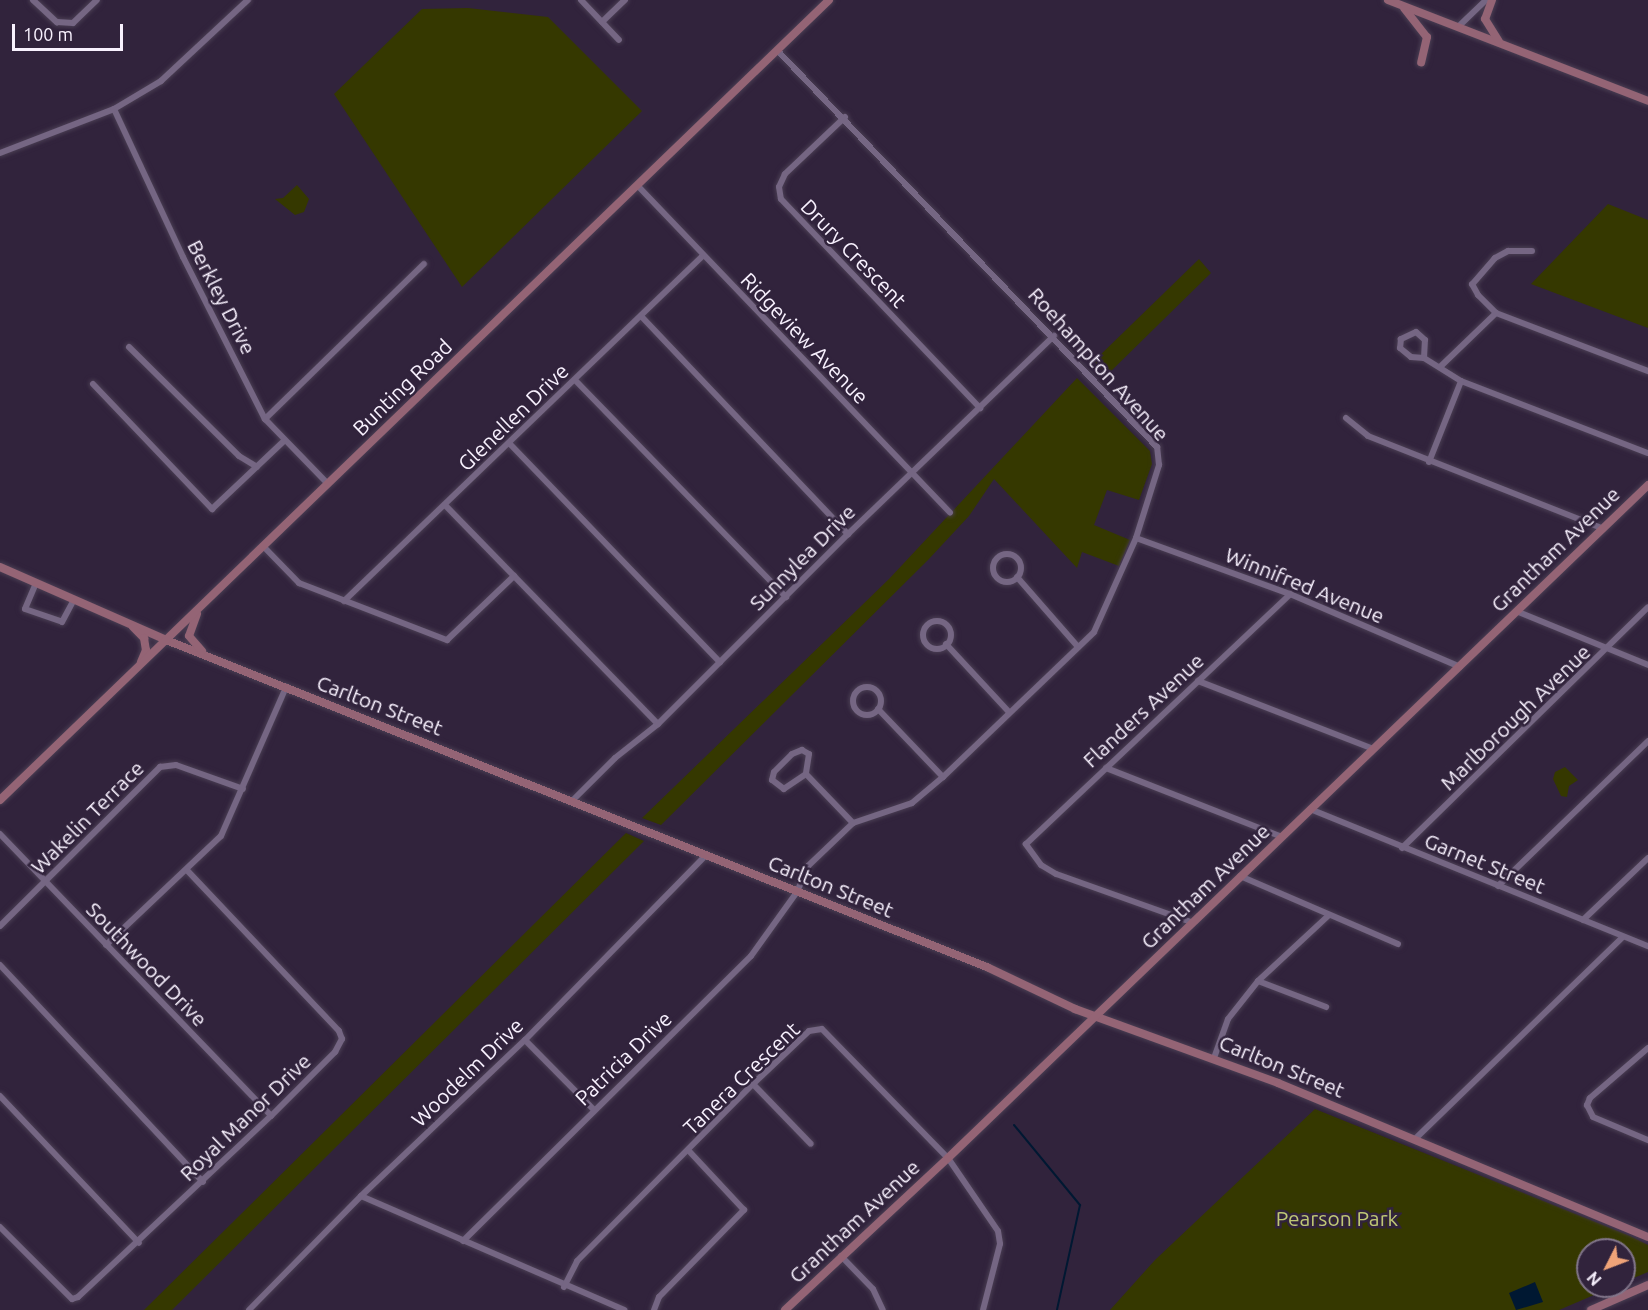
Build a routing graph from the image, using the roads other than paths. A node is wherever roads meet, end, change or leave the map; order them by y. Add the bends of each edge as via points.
1 (33, 0) edge
2 (97, 0) edge
3 (248, 0) edge
4 (581, 0) edge
5 (625, 0) edge
6 (829, 0) edge
7 (1388, 0) edge
8 (1486, 0) edge
9 (1492, 0) edge
10 (1402, 5) junction
11 (602, 22) junction
12 (1459, 26) junction
13 (619, 40) dead end
14 (1499, 42) junction
15 (777, 50) junction
16 (1421, 62) dead end
17 (1648, 101) edge
18 (114, 108) junction
19 (845, 117) junction
20 (0, 153) edge
21 (637, 185) junction
22 (1532, 251) dead end
23 (704, 256) junction
24 (424, 264) dead end
25 (1496, 313) junction
26 (641, 316) junction
27 (1054, 336) junction
28 (129, 346) dead end
29 (1424, 358) junction
30 (1440, 367) junction
31 (1648, 371) edge
32 (575, 380) junction
33 (1461, 381) junction
34 (93, 384) dead end
35 (980, 408) junction
36 (1346, 418) dead end
37 (265, 419) junction
38 (285, 440) junction
39 (510, 444) junction
40 (1648, 453) edge
41 (1429, 462) junction
42 (257, 467) junction
43 (911, 473) junction
44 (327, 483) junction
45 (1648, 485) edge
46 (445, 505) junction
47 (950, 512) dead end
48 (1602, 528) junction
49 (848, 534) junction
50 (1136, 538) junction
51 (262, 546) junction
52 (2, 570) edge
53 (514, 576) junction
54 (1017, 578) junction
55 (36, 583) junction
56 (1290, 594) junction
57 (786, 597) junction
58 (74, 599) junction
59 (344, 602) junction
60 (200, 608) junction
61 (1648, 608) edge
62 (1516, 611) junction
63 (130, 624) junction
64 (166, 640) junction
65 (946, 644) junction
66 (1078, 647) junction
67 (1608, 649) junction
68 (209, 657) junction
69 (720, 662) junction
70 (1648, 665) edge
71 (140, 666) junction
72 (1460, 667) junction
73 (1198, 681) junction
74 (286, 687) junction
75 (878, 709) junction
76 (1009, 712) junction
77 (658, 724) junction
78 (1648, 741) edge
79 (1373, 750) junction
80 (1106, 768) junction
81 (806, 774) junction
82 (943, 777) junction
83 (243, 789) junction
84 (0, 800) edge
85 (573, 800) junction
86 (1310, 809) junction
87 (853, 823) junction
88 (0, 834) edge
89 (1282, 837) junction
90 (1402, 848) junction
91 (706, 855) junction
92 (1648, 858) edge
93 (187, 870) junction
94 (1239, 876) junction
95 (46, 882) junction
96 (1498, 886) junction
97 (797, 892) junction
98 (1328, 916) junction
99 (1583, 920) junction
100 (1191, 922) junction
101 (0, 926) edge
102 (1623, 937) junction
103 (1398, 944) dead end
104 (106, 945) junction
105 (1648, 946) edge
106 (0, 964) edge
107 (1258, 981) junction
108 (1326, 1007) dead end
109 (1097, 1016) junction
110 (525, 1040) junction
111 (1648, 1048) edge
112 (1214, 1058) junction
113 (753, 1084) junction
114 (0, 1096) edge
115 (593, 1109) junction
116 (271, 1116) junction
117 (1415, 1139) junction
118 (1648, 1140) edge
119 (811, 1144) dead end
120 (689, 1151) junction
121 (948, 1158) junction
122 (203, 1182) junction
123 (361, 1196) junction
124 (0, 1227) edge
125 (1648, 1237) edge
126 (463, 1241) junction
127 (139, 1243) junction
128 (841, 1256) junction
129 (1648, 1286) edge
130 (564, 1287) junction
131 (609, 1307) edge
132 (249, 1310) edge
133 (624, 1310) edge
134 (654, 1310) edge
135 (785, 1310) edge
136 (883, 1310) edge
137 (983, 1310) edge
138 (1591, 1310) edge

1 - 2 street via 57,22 73,23
3 - 18 street via 176,70
4 - 11 street
5 - 11 street
6 - 15 main road, Bunting Road
7 - 10 main road
8 - 12 street
9 - 14 main road via 1485,19
10 - 12 main road
10 - 16 main road via 1427,37
11 - 13 street
12 - 14 main road
14 - 17 main road
15 - 19 street, Roehampton Avenue
15 - 21 main road, Bunting Road
18 - 20 street
18 - 37 street, Berkley Drive via 183,257
19 - 27 street, Roehampton Avenue
19 - 35 street, Drury Crescent via 786,174 779,187 781,199
21 - 23 street, Ridgeview Avenue
21 - 44 main road, Bunting Road
22 - 25 street via 1508,251 1495,258 1472,284
23 - 26 street, Glenellen Drive
23 - 43 street, Ridgeview Avenue
24 - 37 street
25 - 30 street
25 - 31 street
26 - 32 street, Glenellen Drive
26 - 49 street
27 - 35 street, Sunnylea Drive
27 - 50 street, Roehampton Avenue via 1160,454
28 - 42 street via 239,456
29 - 29 street via 1411,357 1400,348 1401,339 1416,332 1425,340
29 - 30 street
30 - 33 street
32 - 39 street, Glenellen Drive
32 - 57 street
33 - 40 street
33 - 41 street
34 - 42 street via 212,509
35 - 43 street, Sunnylea Drive
36 - 41 street via 1368,436
37 - 38 street, Berkley Drive
38 - 42 street
38 - 44 street, Berkley Drive
39 - 46 street, Glenellen Drive
39 - 69 street
41 - 48 street
43 - 47 street, Ridgeview Avenue
43 - 49 street, Sunnylea Drive
44 - 51 main road, Bunting Road
45 - 48 main road, Grantham Avenue
46 - 53 street
46 - 59 street, Glenellen Drive
48 - 62 main road, Grantham Avenue
49 - 57 street, Sunnylea Drive
50 - 56 street, Winnifred Avenue
50 - 66 street, Roehampton Avenue via 1104,616
51 - 59 street via 299,583
51 - 60 main road, Bunting Road
52 - 55 main road, Carlton Street
53 - 59 street via 447,640
53 - 77 street
54 - 54 street via 1006,582 998,578 993,566 997,558 1009,554 1017,557 1021,565
54 - 66 street
55 - 58 main road, Carlton Street
55 - 58 street via 26,609 62,622
56 - 72 street, Winnifred Avenue
56 - 73 street, Flanders Avenue
57 - 69 street, Sunnylea Drive
58 - 63 main road, Carlton Street
60 - 64 main road, Bunting Road
60 - 68 main road via 189,636
61 - 67 street, Marlborough Avenue
62 - 67 street
62 - 72 main road, Grantham Avenue
63 - 64 main road, Carlton Street
63 - 71 main road via 144,638 146,650
64 - 68 main road, Carlton Street
64 - 71 main road, Bunting Road
65 - 65 street via 936,648 928,645 923,633 927,625 938,621 946,625 950,636
65 - 76 street
66 - 76 street, Roehampton Avenue
67 - 70 street
67 - 90 street, Marlborough Avenue
68 - 74 main road, Carlton Street
69 - 77 street, Sunnylea Drive
71 - 84 main road, Bunting Road
72 - 79 main road, Grantham Avenue
73 - 79 street
73 - 80 street, Flanders Avenue
74 - 83 street
74 - 85 main road, Carlton Street
75 - 75 street via 881,701 875,690 867,687 855,693 854,707 861,713 870,714
75 - 82 street
76 - 82 street, Roehampton Avenue
77 - 85 street, Sunnylea Drive via 615,758
78 - 96 street
79 - 86 main road, Grantham Avenue
80 - 89 street
80 - 100 street, Flanders Avenue via 1032,836 1026,844 1029,852 1056,874
81 - 81 street via 809,754 802,750 792,754 774,772 772,780 784,789
81 - 87 street
82 - 87 street, Roehampton Avenue via 912,802
83 - 93 street via 221,836
83 - 95 street, Wakelin Terrace via 176,765 160,767
85 - 91 main road, Carlton Street
86 - 89 main road, Grantham Avenue
86 - 90 street, Garnet Street
87 - 97 street, Roehampton Avenue via 808,866
88 - 95 street, Southwood Drive
89 - 94 main road, Grantham Avenue
90 - 96 street, Garnet Street
91 - 97 main road, Carlton Street
91 - 110 street, Woodelm Drive
92 - 99 street
93 - 104 street
93 - 116 street, Royal Manor Drive via 339,1031 342,1040 335,1052
94 - 98 street
94 - 100 main road, Grantham Avenue
95 - 101 street, Wakelin Terrace
95 - 104 street, Southwood Drive
96 - 99 street, Garnet Street
97 - 109 main road, Carlton Street via 987,967
97 - 115 street, Patricia Drive via 751,956
98 - 103 street
98 - 107 street
99 - 102 street, Garnet Street
100 - 109 main road, Grantham Avenue
102 - 105 street, Garnet Street
102 - 117 street
104 - 116 street, Southwood Drive
106 - 122 street
107 - 108 street
107 - 112 street via 1228,1019
109 - 112 main road, Carlton Street
109 - 121 main road, Grantham Avenue
110 - 115 street
110 - 123 street, Woodelm Drive
111 - 118 street via 1590,1098 1587,1105 1593,1117
112 - 117 main road, Carlton Street
113 - 119 street
113 - 120 street, Tanera Crescent
113 - 121 street, Tanera Crescent via 809,1031 822,1029
114 - 127 street
115 - 126 street, Patricia Drive
116 - 122 street, Royal Manor Drive
117 - 125 main road, Carlton Street
120 - 130 street, Tanera Crescent via 577,1261
120 - 134 street via 744,1210 659,1297
121 - 128 main road, Grantham Avenue
121 - 137 street via 998,1231 1000,1244
122 - 127 street, Royal Manor Drive
123 - 126 street
123 - 132 street, Woodelm Drive
124 - 127 street, Royal Manor Drive via 72,1299
126 - 130 street
128 - 135 main road, Grantham Avenue
128 - 136 street via 873,1289
129 - 138 main road
130 - 131 street
131 - 133 street

